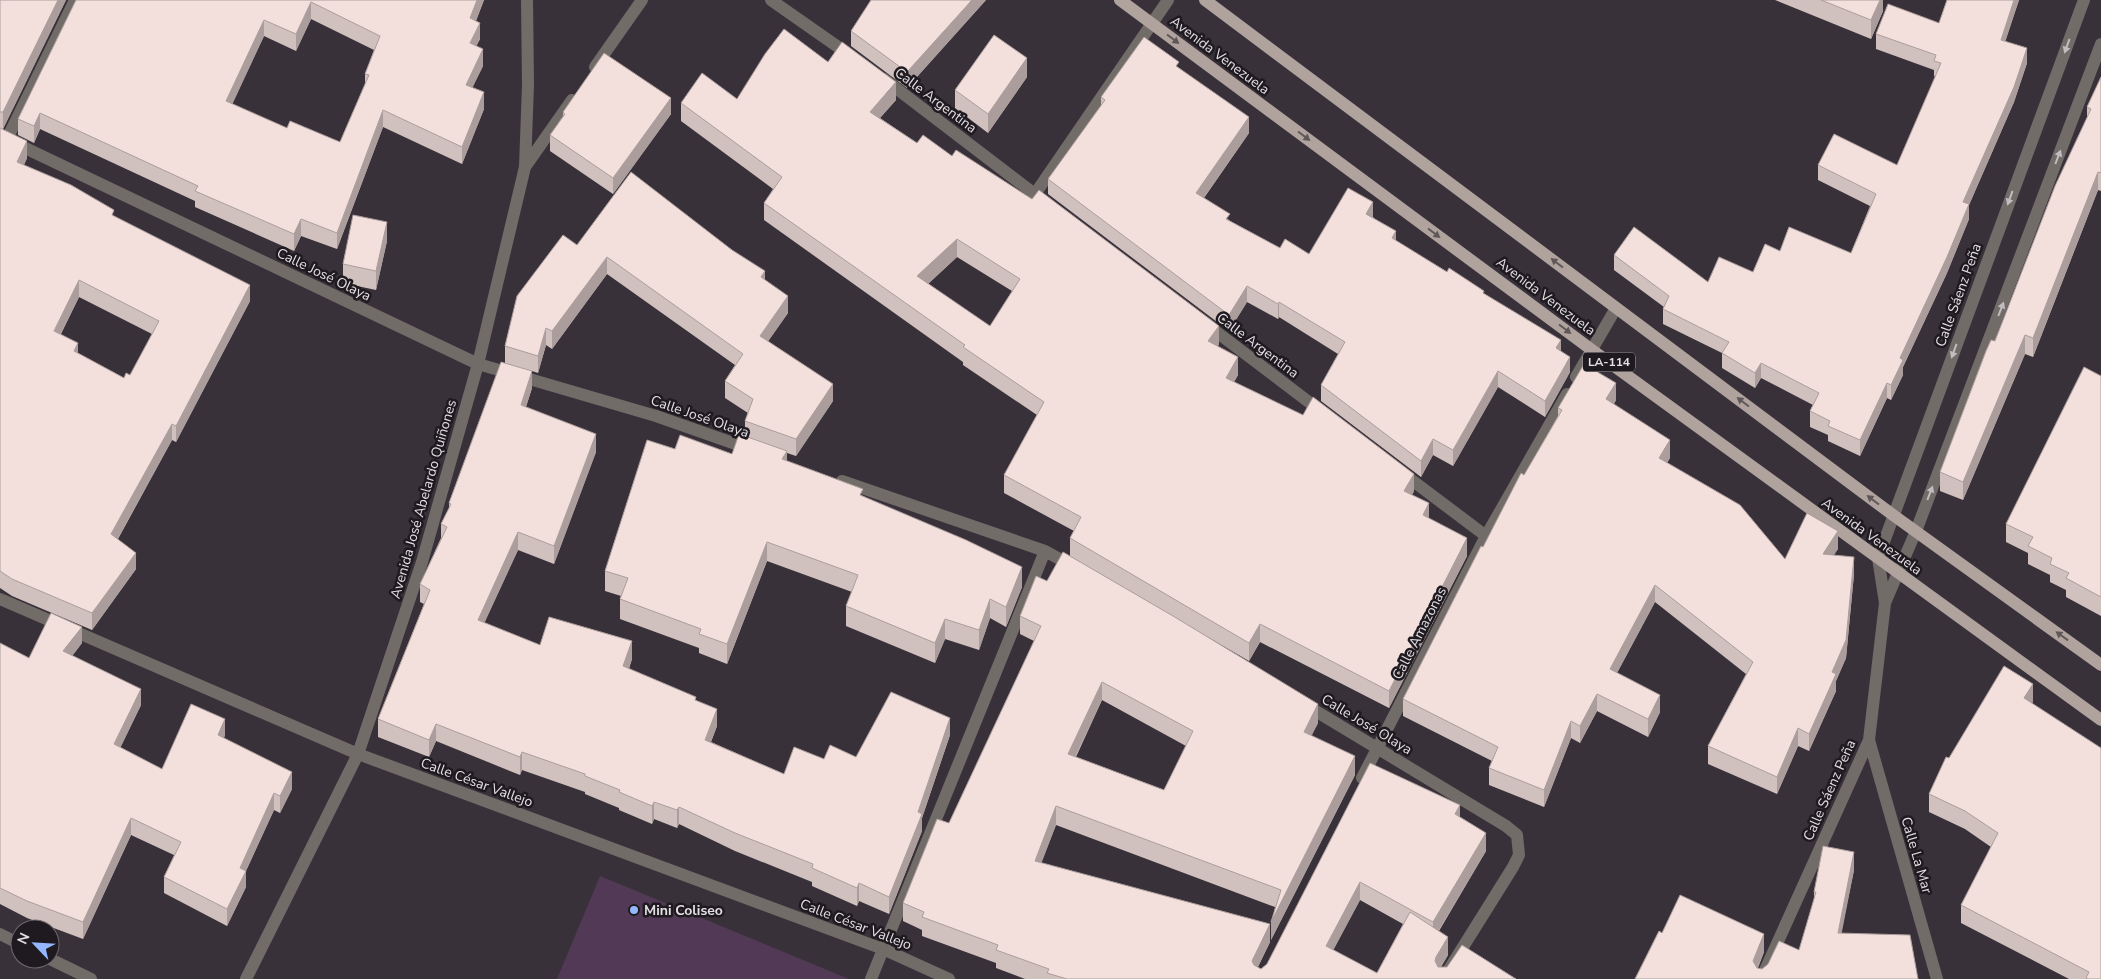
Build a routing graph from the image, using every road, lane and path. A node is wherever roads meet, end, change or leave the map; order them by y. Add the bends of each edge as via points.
1 (74, 0) edge
2 (527, 0) edge
3 (642, 0) edge
4 (772, 0) edge
5 (1120, 0) edge
6 (1168, 0) edge
7 (1205, 0) edge
8 (2084, 0) edge
9 (1152, 24) junction
10 (2101, 44) edge
11 (4, 137) edge
12 (525, 167) junction
13 (1035, 194) junction
14 (1059, 212) edge
15 (1616, 308) junction
16 (1193, 314) edge
17 (1592, 350) junction
18 (478, 364) junction
19 (1335, 422) edge
20 (758, 452) edge
21 (1391, 464) edge
22 (832, 478) edge
23 (1893, 515) junction
24 (1916, 531) junction
25 (1486, 536) junction
26 (1045, 551) junction
27 (1878, 558) junction
28 (1899, 574) junction
29 (1086, 575) edge
30 (0, 599) edge
31 (1885, 603) junction
32 (2101, 665) edge
33 (1294, 698) edge
34 (2101, 720) edge
35 (1869, 740) junction
36 (1378, 748) junction
37 (358, 754) junction
38 (1355, 793) edge
39 (883, 949) junction
40 (60, 963) edge
41 (91, 979) edge
42 (246, 979) edge
43 (871, 979) edge
44 (949, 979) edge
45 (1443, 979) edge
46 (1761, 979) edge
47 (1937, 979) edge

1 - 11 street
2 - 12 street, Avenida José Abelardo Quiñones
3 - 12 street
4 - 13 street, Calle Argentina via 869,68
5 - 9 main road, Avenida Venezuela / LA-114
6 - 9 street
15 -> 7 main road
8 -> 23 street, Calle Sáenz Peña
9 - 13 street
9 -> 17 main road, Avenida Venezuela / LA-114
24 -> 10 street, Calle Sáenz Peña
11 - 18 street, Calle José Olaya
12 - 18 street, Avenida José Abelardo Quiñones
13 - 14 street, Calle Argentina
15 - 17 street, Calle Amazonas
23 -> 15 main road
16 - 19 street, Calle Argentina
17 - 25 street, Calle Amazonas
17 - 27 main road, Avenida Venezuela / LA-114
18 - 20 street, Calle José Olaya via 656,416
18 - 37 street, Avenida José Abelardo Quiñones via 422,562
21 - 25 street
22 - 26 street
23 - 24 main road
23 - 27 street, Calle Sáenz Peña
24 - 28 street, Calle Sáenz Peña
32 -> 24 main road
25 - 36 street, Calle Amazonas
26 - 29 street
26 - 39 street
27 - 28 main road, Avenida Venezuela / LA-114
27 - 31 street, Calle Sáenz Peña
28 - 31 street, Calle Sáenz Peña
28 - 34 main road, Avenida Venezuela / LA-114
30 - 37 street, Calle César Vallejo
31 - 35 street, Calle Sáenz Peña
33 - 36 street, Calle José Olaya
35 - 46 street, Calle Sáenz Peña
35 - 47 street, Calle La Mar
36 - 38 street, Calle Amazonas
36 - 45 street, Calle José Olaya via 1517,834 1519,855
37 - 39 street, Calle César Vallejo
37 - 42 street, Avenida José Abelardo Quiñones
39 - 43 street
39 - 44 street, Calle César Vallejo
40 - 41 street

